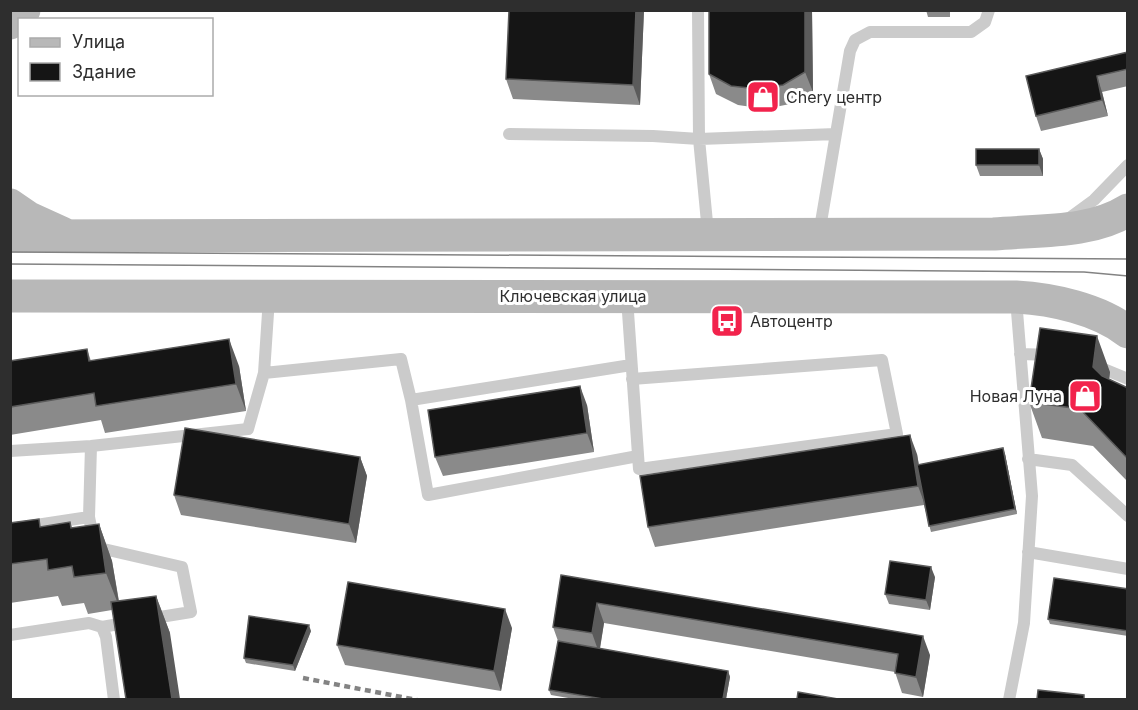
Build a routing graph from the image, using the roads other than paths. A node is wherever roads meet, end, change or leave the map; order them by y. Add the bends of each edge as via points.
1 (698, 10) edge
2 (988, 10) edge
3 (509, 134) dead end
4 (836, 134) junction
5 (699, 139) junction
6 (1128, 165) edge
7 (10, 205) edge
8 (1128, 210) edge
9 (1055, 229) junction
10 (819, 234) junction
11 (708, 235) junction
12 (10, 236) edge
13 (69, 236) junction
14 (10, 296) edge
15 (269, 297) junction
16 (626, 297) junction
17 (1016, 297) junction
18 (1128, 332) edge
19 (1020, 354) junction
20 (631, 365) junction
21 (264, 373) junction
22 (632, 378) junction
23 (1128, 379) edge
24 (411, 400) junction
25 (91, 446) junction
26 (10, 451) edge
27 (638, 456) junction
28 (1028, 459) junction
29 (89, 516) junction
30 (1128, 516) edge
31 (10, 529) edge
32 (1028, 552) junction
33 (1128, 569) edge
34 (102, 627) junction
35 (10, 635) edge
36 (114, 699) edge
37 (1009, 699) edge

1 - 5 lane
2 - 4 lane via 985,22 971,32 870,32 855,40
3 - 5 lane
4 - 5 lane
4 - 10 lane
5 - 11 lane
6 - 9 lane via 1094,200
7 - 13 main road
8 - 9 main road via 1102,222
9 - 10 main road via 994,234
10 - 11 main road
11 - 13 main road
12 - 13 main road
14 - 15 main road, Ключевская улица
15 - 16 main road, Ключевская улица
15 - 21 lane
16 - 17 main road, Ключевская улица
16 - 20 lane
17 - 18 main road, Ключевская улица via 1040,298 1088,312
17 - 19 lane
19 - 23 lane via 1073,357
19 - 28 lane
20 - 22 lane
20 - 24 lane
21 - 24 lane via 401,359
21 - 25 lane via 249,429
22 - 27 lane
22 - 27 lane via 882,360 897,434 639,470
24 - 27 lane via 428,495
25 - 26 lane
25 - 29 lane
28 - 30 lane via 1072,465
28 - 32 lane via 1032,496
29 - 31 lane
29 - 34 lane via 95,547 182,567 191,612
32 - 33 lane
32 - 37 lane via 1024,623
34 - 35 lane via 89,623
34 - 36 lane

